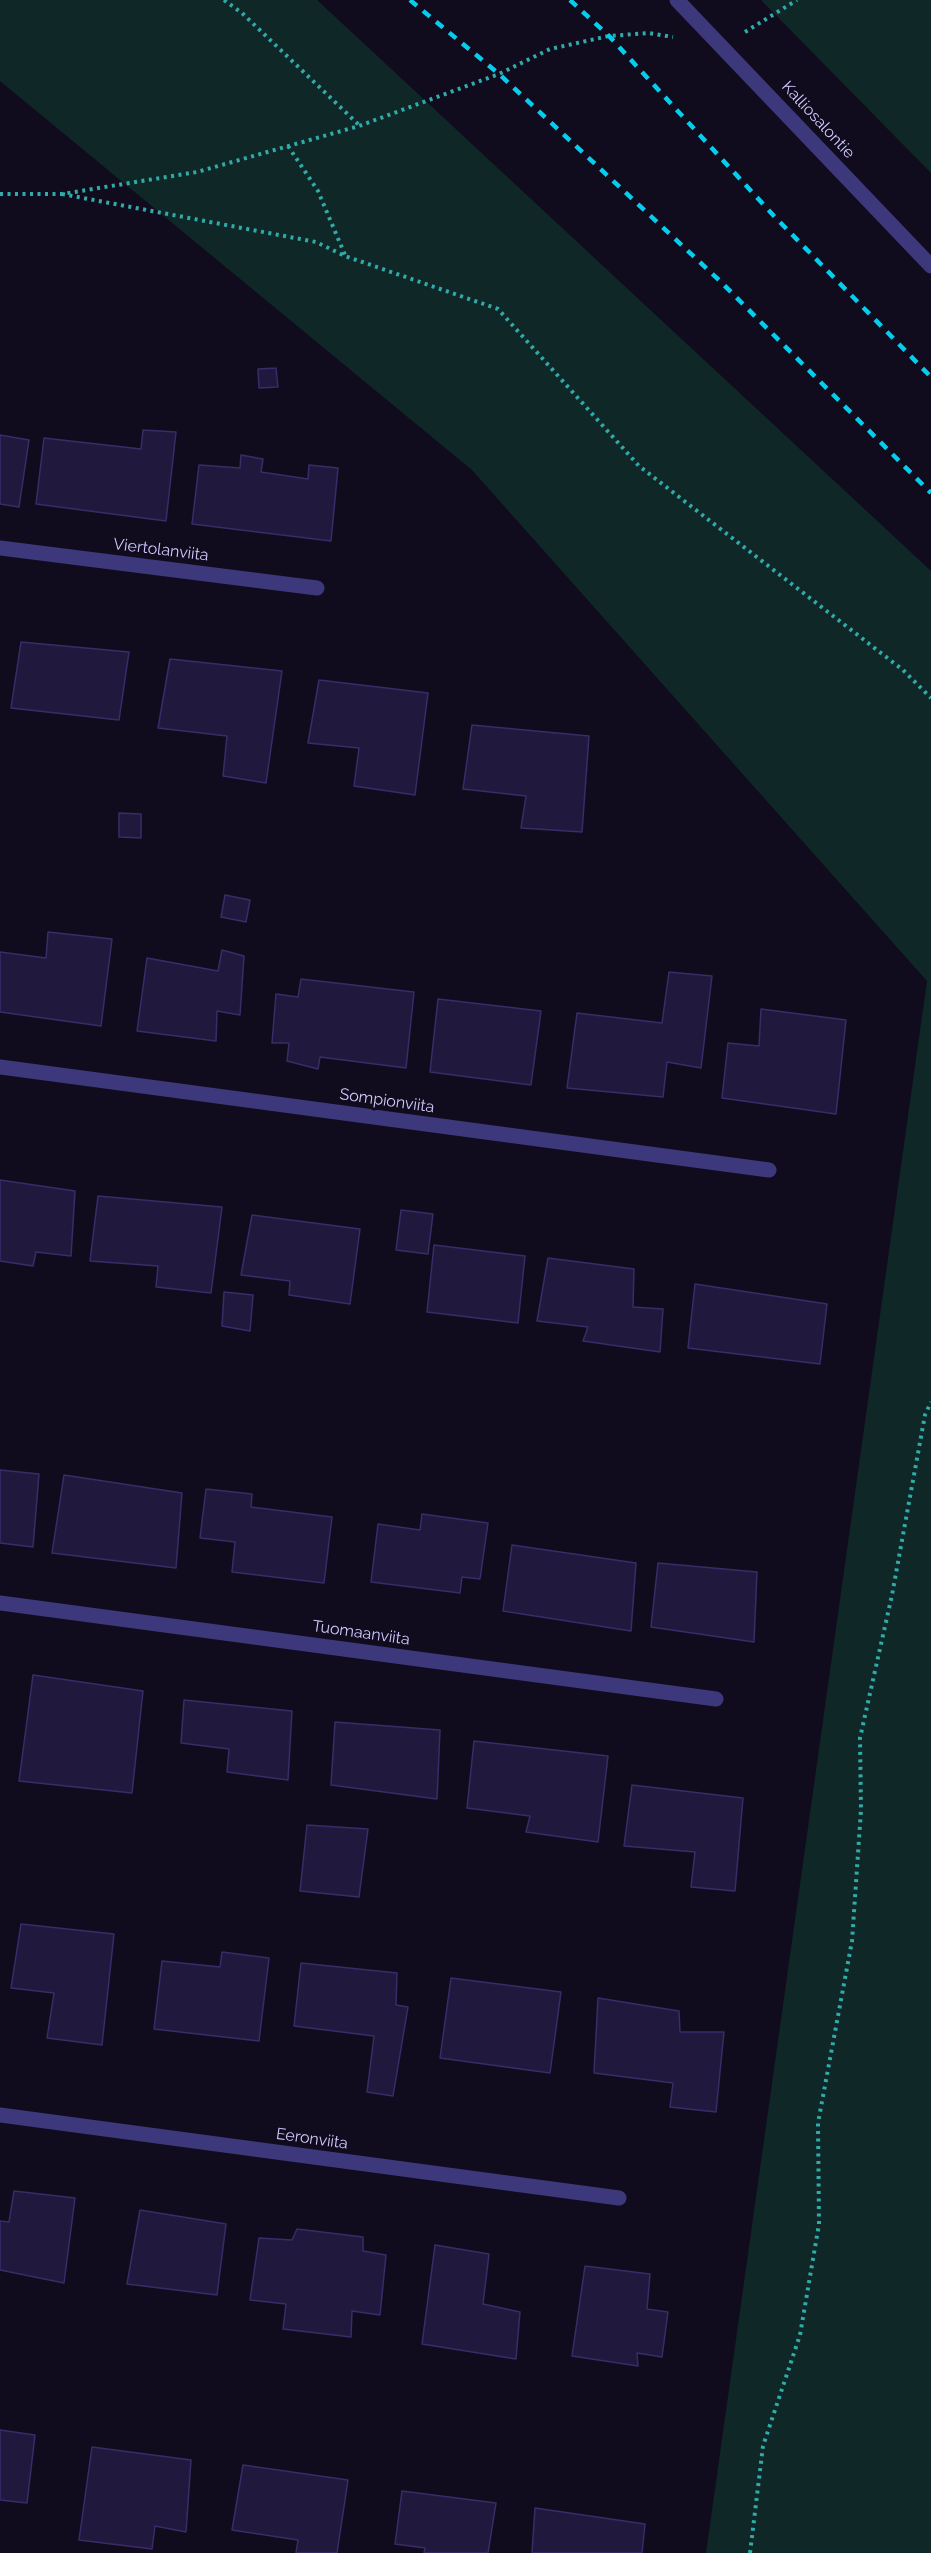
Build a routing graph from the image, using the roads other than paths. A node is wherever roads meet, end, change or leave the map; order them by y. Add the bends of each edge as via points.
1 (677, 0) edge
2 (931, 266) edge
3 (0, 548) edge
4 (317, 588) dead end
5 (0, 1067) edge
6 (769, 1170) dead end
7 (0, 1603) edge
8 (716, 1699) dead end
9 (0, 2115) edge
10 (619, 2198) dead end

1 - 2 street, Kalliosalontie
3 - 4 street, Viertolanviita
5 - 6 street, Sompionviita
7 - 8 street, Tuomaanviita
9 - 10 street, Eeronviita

